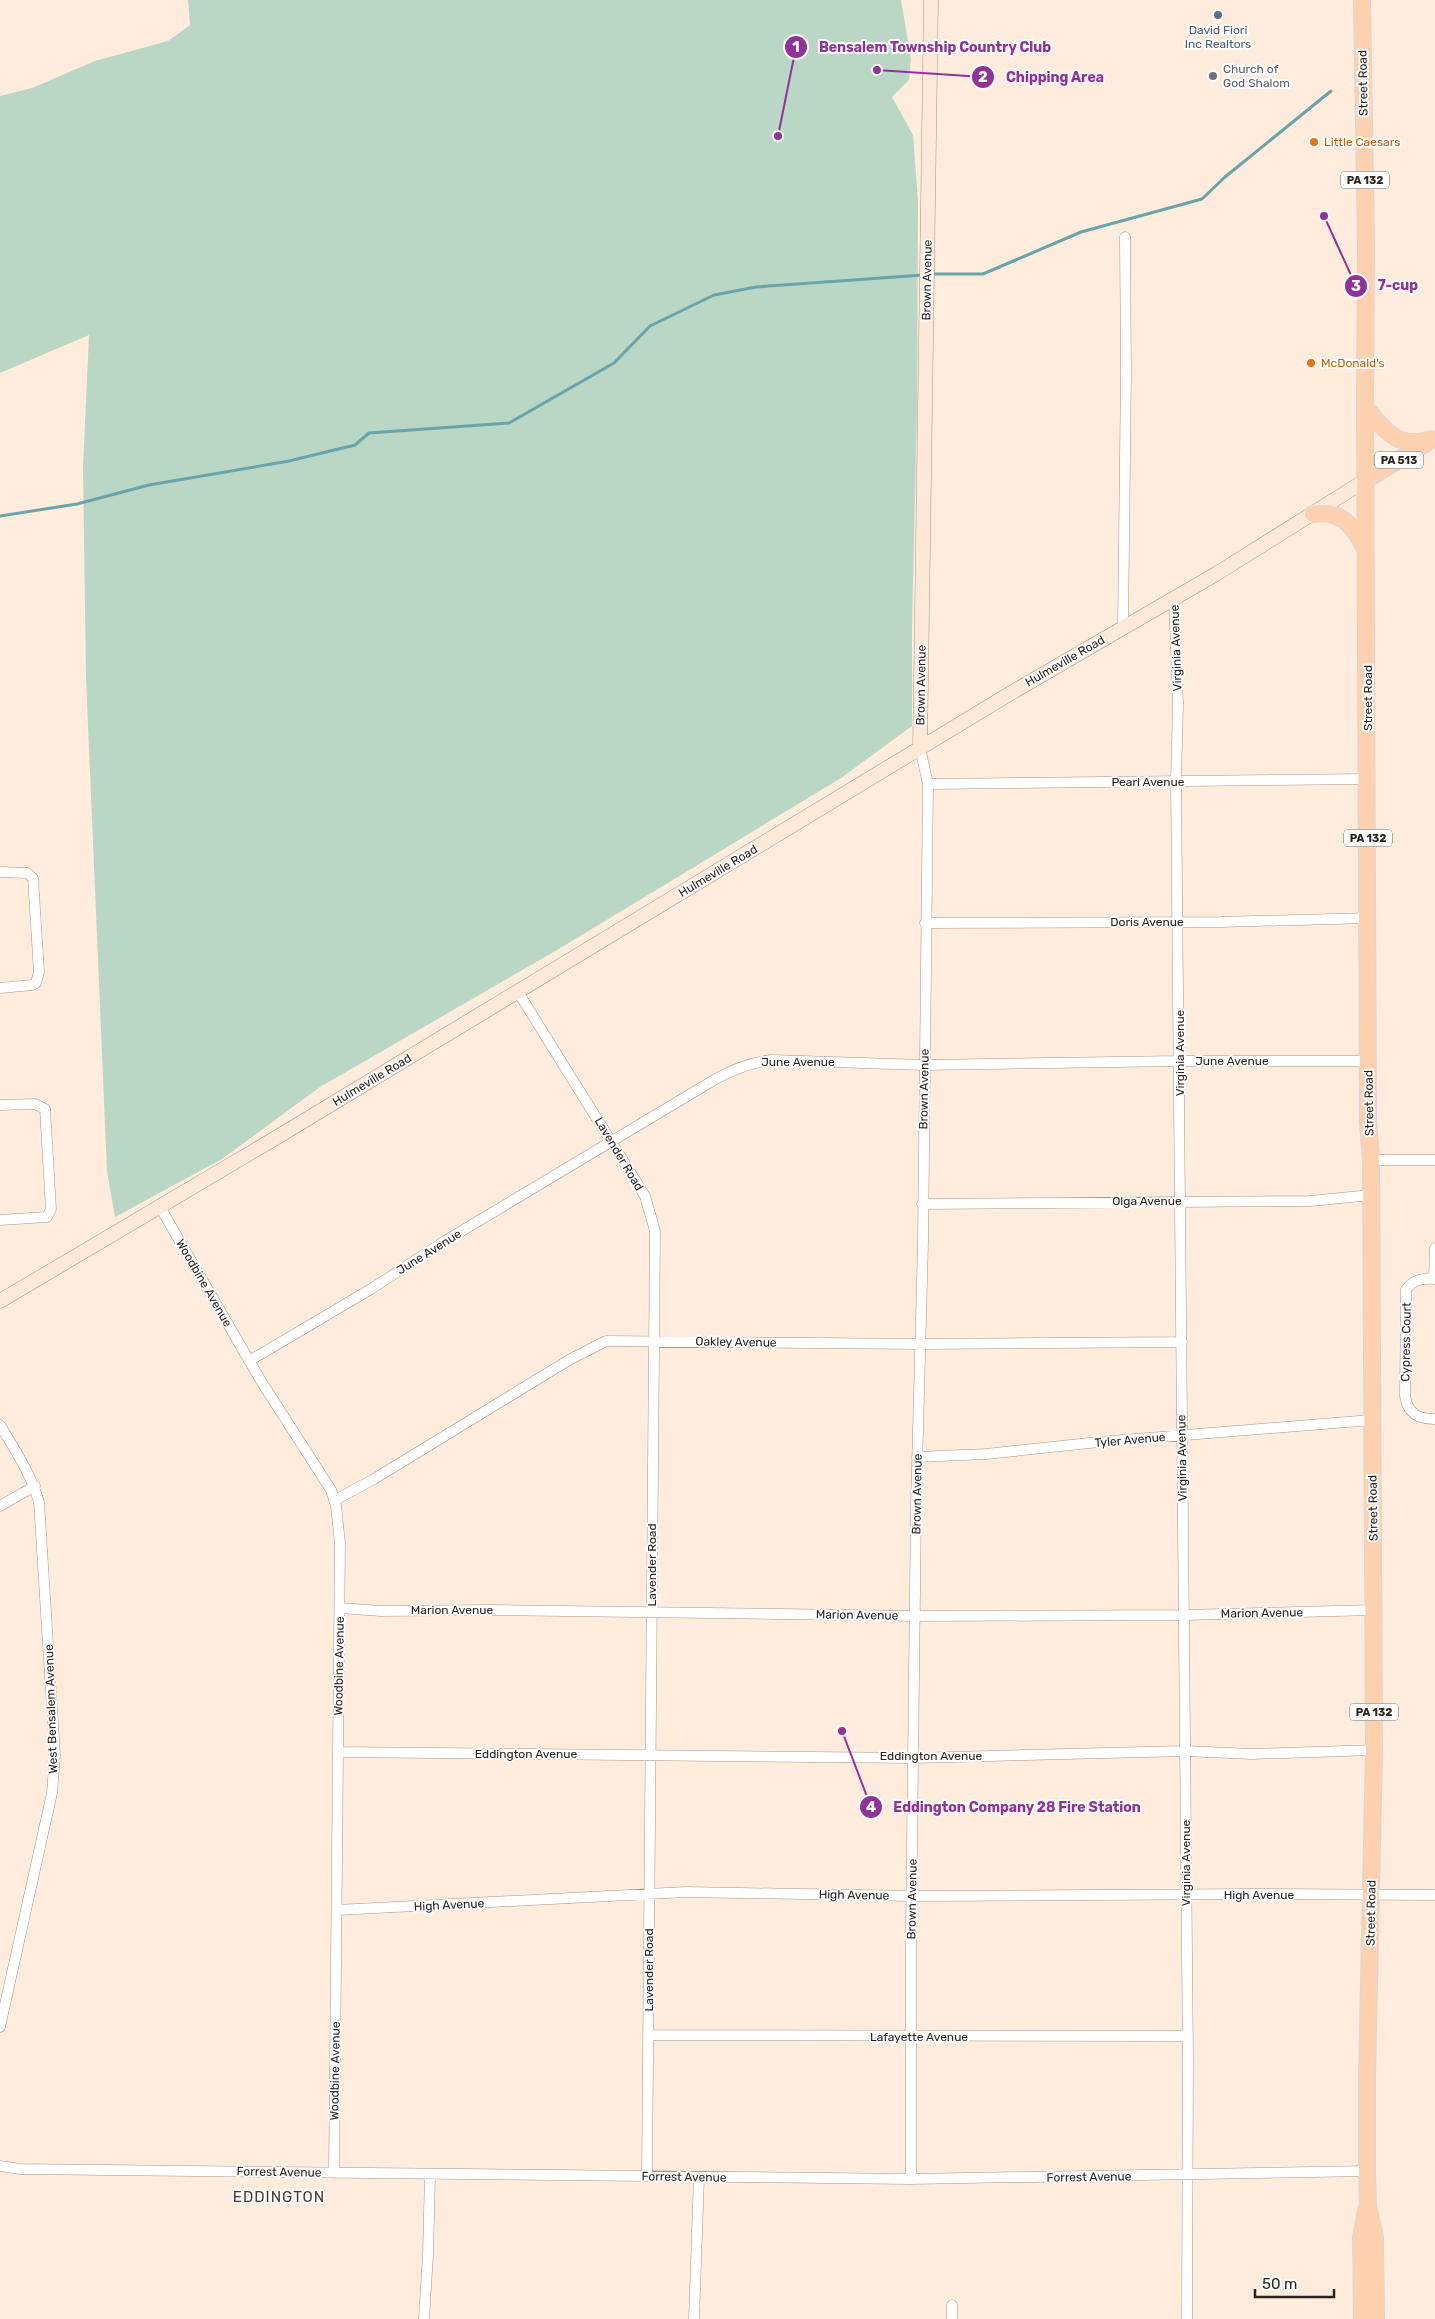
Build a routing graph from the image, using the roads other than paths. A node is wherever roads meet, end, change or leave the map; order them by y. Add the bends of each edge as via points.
1 (931, 0) edge
2 (1362, 0) edge
3 (1125, 238) dead end
4 (1365, 407) junction
5 (1433, 438) edge
6 (1366, 480) junction
7 (1312, 514) junction
8 (1366, 552) junction
9 (1174, 597) junction
10 (1123, 627) junction
11 (920, 748) junction
12 (1368, 779) junction
13 (1176, 782) junction
14 (928, 784) junction
15 (0, 872) edge
16 (1368, 918) junction
17 (925, 922) junction
18 (1179, 922) junction
19 (0, 988) edge
20 (518, 992) junction
21 (1180, 1061) junction
22 (1368, 1061) junction
23 (924, 1065) junction
24 (0, 1105) edge
25 (612, 1142) junction
26 (1371, 1160) junction
27 (1435, 1160) edge
28 (1371, 1195) junction
29 (1181, 1201) junction
30 (922, 1204) junction
31 (160, 1208) junction
32 (0, 1220) edge
33 (1435, 1248) edge
34 (1434, 1279) edge
35 (0, 1301) edge
36 (655, 1340) junction
37 (1182, 1342) junction
38 (920, 1344) junction
39 (249, 1361) junction
40 (1435, 1419) edge
41 (1372, 1420) junction
42 (0, 1425) edge
43 (1182, 1435) junction
44 (917, 1457) junction
45 (35, 1486) junction
46 (334, 1500) junction
47 (0, 1506) edge
48 (340, 1608) junction
49 (1374, 1610) junction
50 (652, 1613) junction
51 (1184, 1614) junction
52 (916, 1616) junction
53 (1374, 1750) junction
54 (1185, 1751) junction
55 (338, 1752) junction
56 (652, 1754) junction
57 (914, 1758) junction
58 (650, 1894) junction
59 (1372, 1894) junction
60 (1186, 1895) junction
61 (1435, 1895) edge
62 (912, 1896) junction
63 (337, 1910) junction
64 (0, 2027) edge
65 (649, 2035) junction
66 (913, 2036) junction
67 (1188, 2036) junction
68 (0, 2166) edge
69 (1367, 2172) junction
70 (334, 2173) junction
71 (430, 2174) junction
72 (1186, 2175) junction
73 (647, 2176) junction
74 (698, 2177) junction
75 (911, 2179) junction
76 (1368, 2206) junction
77 (952, 2305) dead end
78 (424, 2319) edge
79 (694, 2319) edge
80 (952, 2319) edge
81 (1187, 2319) edge
82 (1362, 2319) edge
83 (1376, 2319) edge

1 - 11 main road, Brown Avenue
2 - 4 main road, Street Road / PA 132
3 - 10 street
4 - 5 main road via 1394,438 1413,443
4 - 6 main road, Street Road / PA 132
5 - 6 main road, Hulmeville Road / PA 513
6 - 7 main road, Hulmeville Road / PA 513
6 - 8 main road, Street Road / PA 132
7 - 8 main road via 1331,513 1347,521
7 - 9 main road, Hulmeville Road / PA 513
8 - 12 main road, Street Road / PA 132
9 - 10 main road, Hulmeville Road / PA 513
9 - 13 street, Virginia Avenue via 1178,704
10 - 11 main road, Hulmeville Road / PA 513
11 - 14 street, Brown Avenue
11 - 20 main road, Hulmeville Road / PA 513
12 - 13 street, Pearl Avenue
12 - 16 main road, Street Road / PA 132
13 - 14 street, Pearl Avenue
13 - 18 street, Virginia Avenue
14 - 17 street, Brown Avenue
15 - 19 street via 27,873 33,878 39,972 36,983 32,985
16 - 18 street, Doris Avenue
16 - 22 main road, Street Road / PA 132
17 - 18 street, Doris Avenue
17 - 23 street, Brown Avenue
18 - 21 street, Virginia Avenue
20 - 25 street, Lavender Road
20 - 31 main road, Hulmeville Road / PA 513
21 - 22 street, June Avenue
21 - 23 street, June Avenue
21 - 29 street, Virginia Avenue
22 - 26 main road, Street Road / PA 132
23 - 25 street, June Avenue via 771,1060 751,1063 714,1080
23 - 30 street, Brown Avenue
24 - 32 street via 35,1104 45,1109 51,1209 47,1216
25 - 36 street, Lavender Road via 645,1196 654,1221
25 - 39 street, June Avenue
26 - 27 street
26 - 28 main road, Street Road / PA 132
28 - 29 street, Olga Avenue via 1310,1201
28 - 41 main road, Street Road / PA 132
29 - 30 street, Olga Avenue
29 - 37 street, Virginia Avenue
30 - 38 street, Brown Avenue
31 - 35 main road, Hulmeville Road / PA 513
31 - 39 street, Woodbine Avenue
33 - 34 street
34 - 40 street, Cypress Court via 1411,1282 1406,1290 1405,1396 1407,1408 1413,1415
36 - 38 street, Oakley Avenue
36 - 46 street, Oakley Avenue via 597,1344
36 - 50 street, Lavender Road
37 - 38 street, Oakley Avenue
37 - 43 street, Virginia Avenue
38 - 44 street, Brown Avenue
39 - 46 street, Woodbine Avenue via 331,1490
41 - 43 street, Tyler Avenue
41 - 49 main road, Street Road / PA 132
42 - 45 street, West Bensalem Avenue
43 - 44 street, Tyler Avenue via 986,1454
43 - 51 street, Virginia Avenue
44 - 52 street, Brown Avenue
45 - 47 street
45 - 64 street, West Bensalem Avenue via 42,1518 55,1772
46 - 48 street, Woodbine Avenue via 339,1521
48 - 50 street, Marion Avenue
48 - 55 street, Woodbine Avenue
49 - 51 street, Marion Avenue
49 - 53 main road, Street Road / PA 132
50 - 52 street, Marion Avenue
50 - 56 street, Lavender Road
51 - 52 street, Marion Avenue
51 - 54 street, Virginia Avenue
52 - 57 street, Brown Avenue
53 - 54 street, Eddington Avenue via 1252,1754
53 - 59 main road, Street Road / PA 132
54 - 57 street, Eddington Avenue
54 - 60 street, Virginia Avenue
55 - 56 street, Eddington Avenue
55 - 63 street, Woodbine Avenue
56 - 57 street, Eddington Avenue
56 - 58 street, Lavender Road
57 - 62 street, Brown Avenue
58 - 62 street, High Avenue via 729,1892
58 - 63 street, High Avenue
58 - 65 street, Lavender Road
59 - 60 street, High Avenue
59 - 61 street, High Avenue
59 - 69 main road, Street Road / PA 132
60 - 62 street, High Avenue
60 - 67 street, Virginia Avenue
62 - 66 street, Brown Avenue
63 - 70 street, Woodbine Avenue
65 - 66 street, Lafayette Avenue
65 - 73 street, Lavender Road
66 - 67 street, Lafayette Avenue
66 - 75 street, Brown Avenue
67 - 72 street, Virginia Avenue
68 - 70 street, Forrest Avenue via 20,2169
69 - 72 street, Forrest Avenue
69 - 76 main road, Street Road / PA 132
70 - 71 street, Forrest Avenue
71 - 73 street, Forrest Avenue
71 - 78 street
72 - 75 street, Forrest Avenue
72 - 81 street, Virginia Avenue
73 - 74 street, Forrest Avenue
74 - 75 street, Forrest Avenue
74 - 79 street
76 - 82 main road, Street Road / PA 132 via 1361,2237
76 - 83 main road, Street Road / PA 132 via 1375,2237
77 - 80 street

